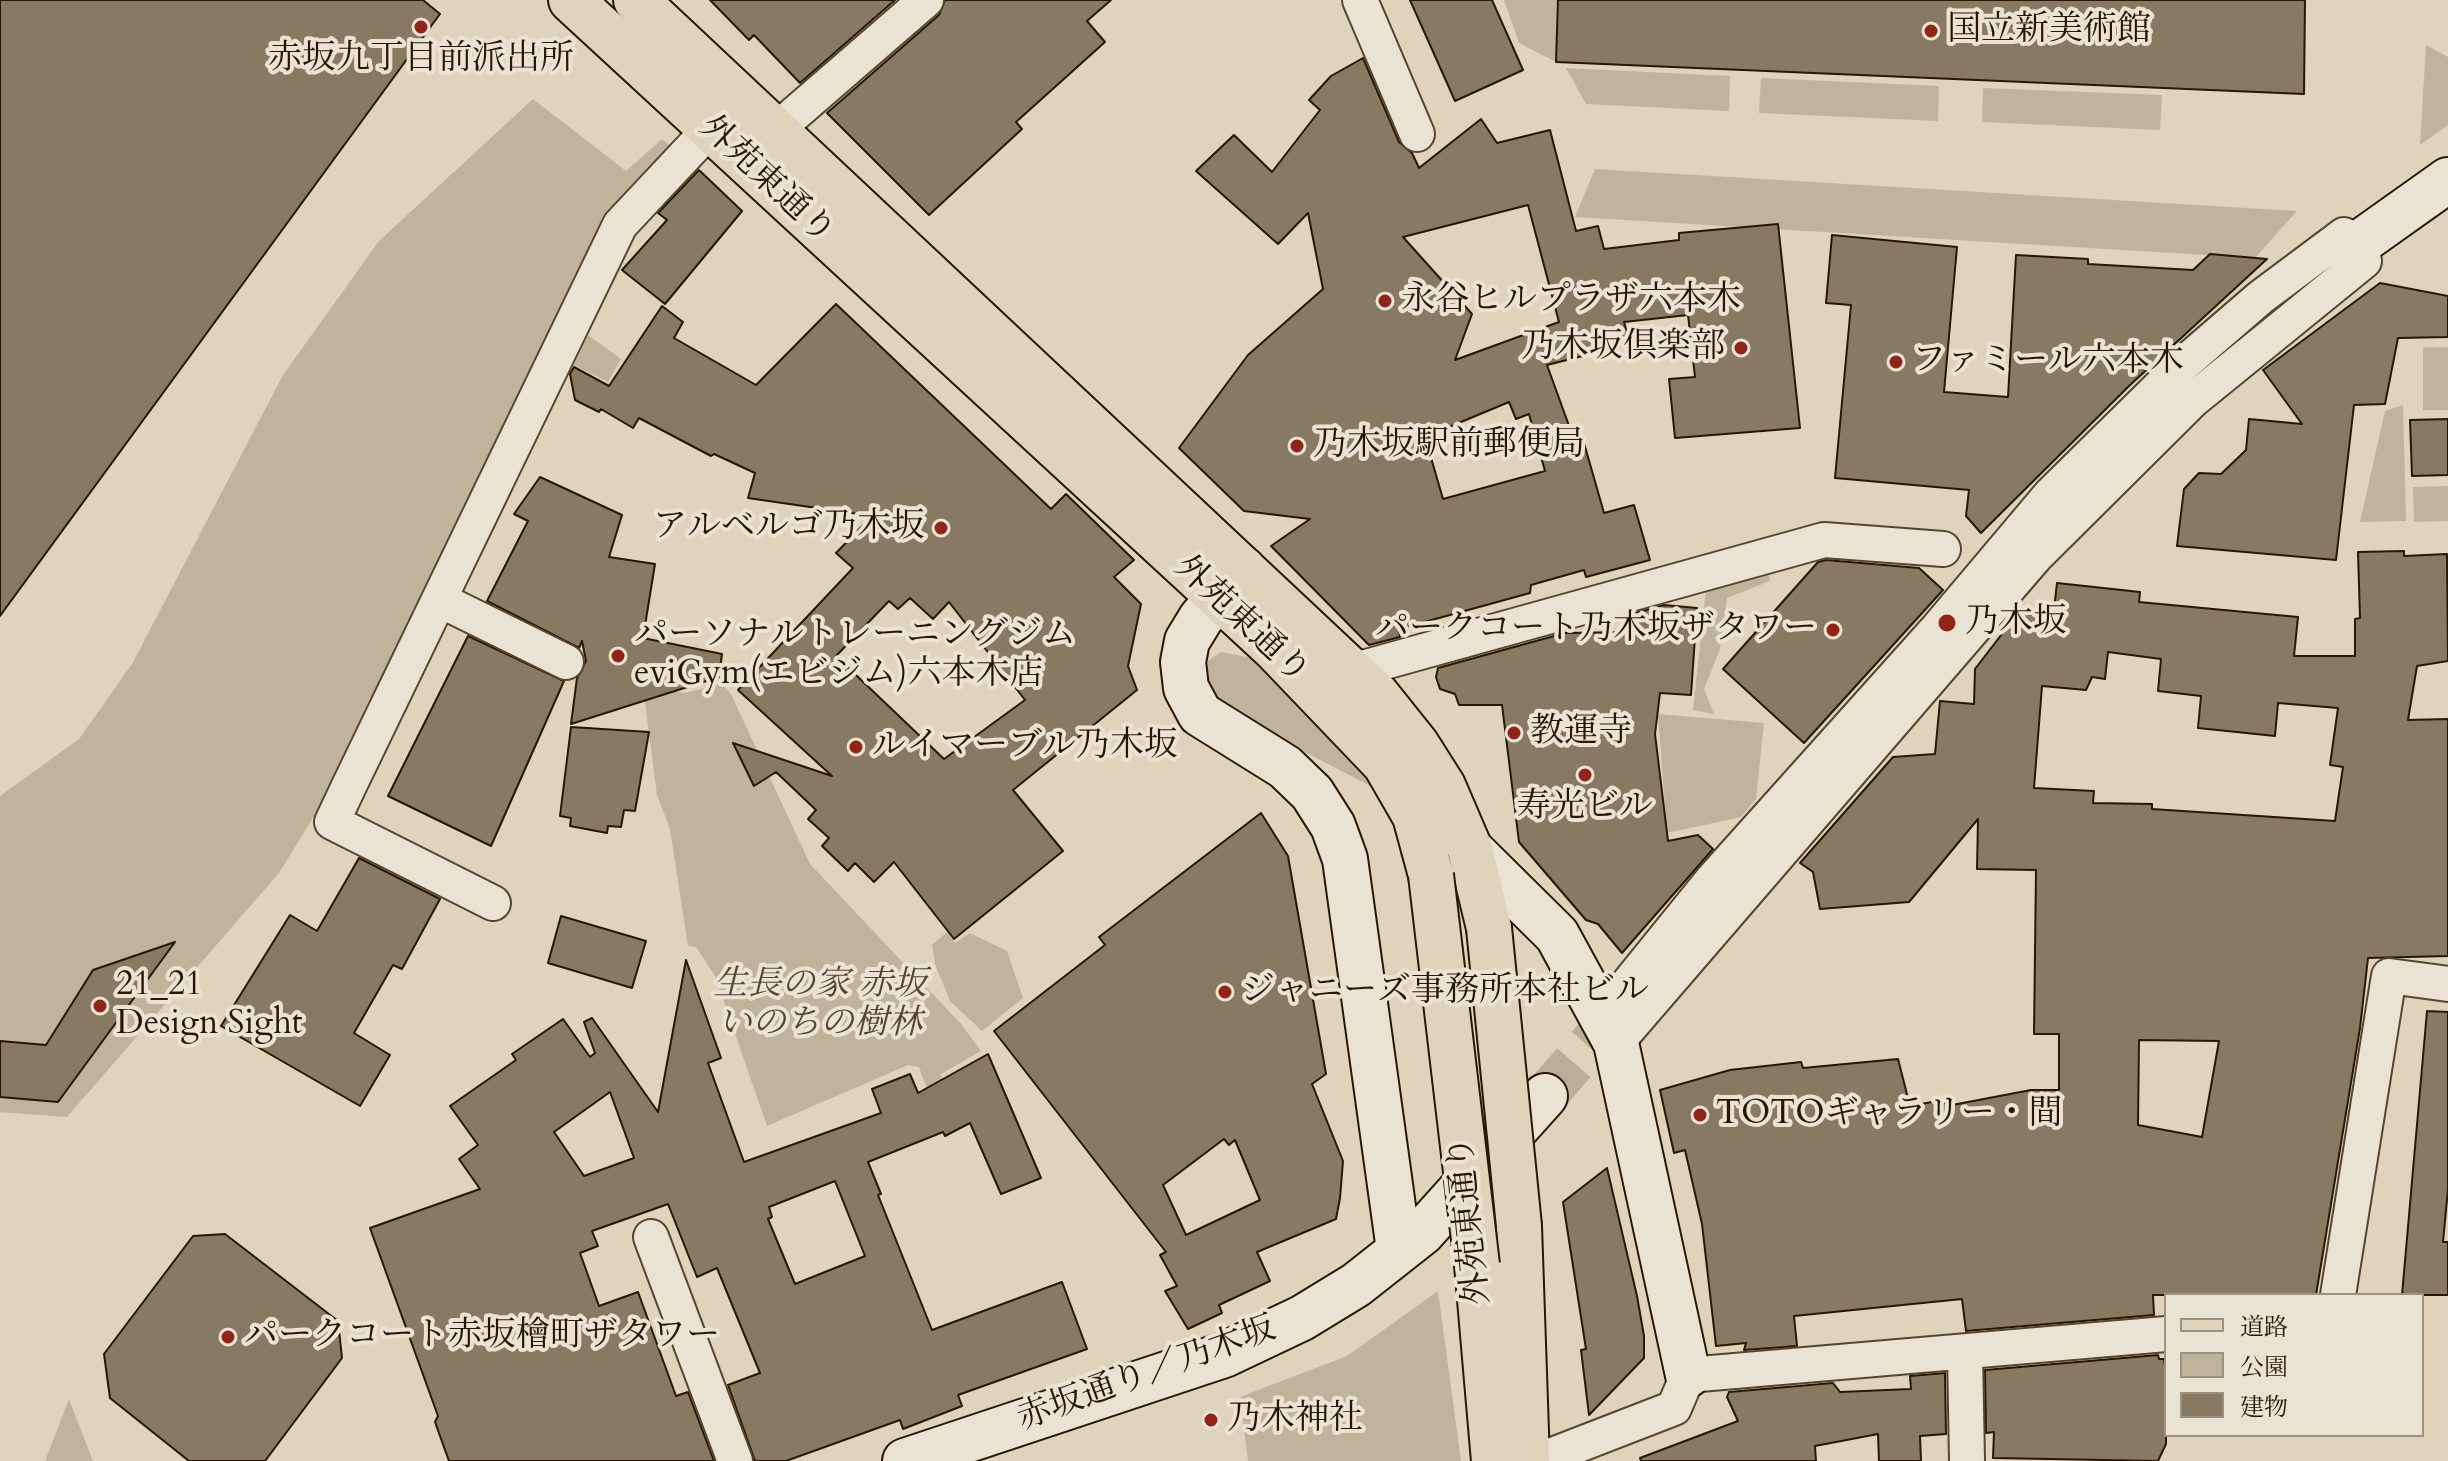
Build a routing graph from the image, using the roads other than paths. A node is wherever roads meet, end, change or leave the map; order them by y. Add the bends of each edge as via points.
1 (636, 0) edge
2 (926, 0) edge
3 (1360, 0) edge
4 (581, 2) edge
5 (710, 129) junction
6 (776, 130) junction
7 (1417, 134) dead end
8 (2448, 180) edge
9 (2365, 239) tunnel mouth
10 (1943, 549) dead end
11 (1231, 583) junction
12 (440, 600) junction
13 (566, 662) dead end
14 (1352, 671) junction
15 (1470, 849) junction
16 (493, 903) dead end
17 (2448, 984) edge
18 (1610, 1029) junction
19 (1545, 1096) tunnel mouth
20 (651, 1237) dead end
21 (1399, 1250) junction
22 (2338, 1293) edge
23 (2164, 1334) edge
24 (1965, 1352) junction
25 (1688, 1375) junction
26 (735, 1461) edge
27 (905, 1461) edge
28 (1494, 1461) edge
29 (1527, 1461) edge
30 (1537, 1461) edge
31 (1967, 1461) edge

1 - 6 main road, 外苑東通り
2 - 6 street
3 - 7 street
4 - 5 main road, 外苑東通り
5 - 6 street
5 - 11 main road, 外苑東通り
5 - 12 street via 620,225
6 - 11 main road, 外苑東通り
8 - 9 street
10 - 14 street via 1824,540
11 - 14 main road, 外苑東通り
11 - 21 street via 1187,641 1186,688 1200,714 1285,767 1312,793 1333,826 1345,859
11 - 28 main road, 外苑東通り, bridge via 1274,648 1385,764 1415,816 1431,875 1477,1265
12 - 13 street
12 - 16 street via 332,822
14 - 15 main road, 外苑東通り via 1431,764
15 - 18 street via 1557,935
15 - 29 main road, 外苑東通り, bridge via 1489,928 1519,1226
17 - 22 street via 2389,976
18 - 18 street via 1713,879 2051,494 2181,366 2344,235 2364,261 2193,400 2036,556
18 - 25 street
19 - 21 street, 赤坂通り／乃木坂 via 1422,1233
20 - 26 street
21 - 27 street, 赤坂通り／乃木坂 via 1302,1318 1224,1355
23 - 24 street
24 - 25 street
24 - 31 street
25 - 30 street via 1674,1408

